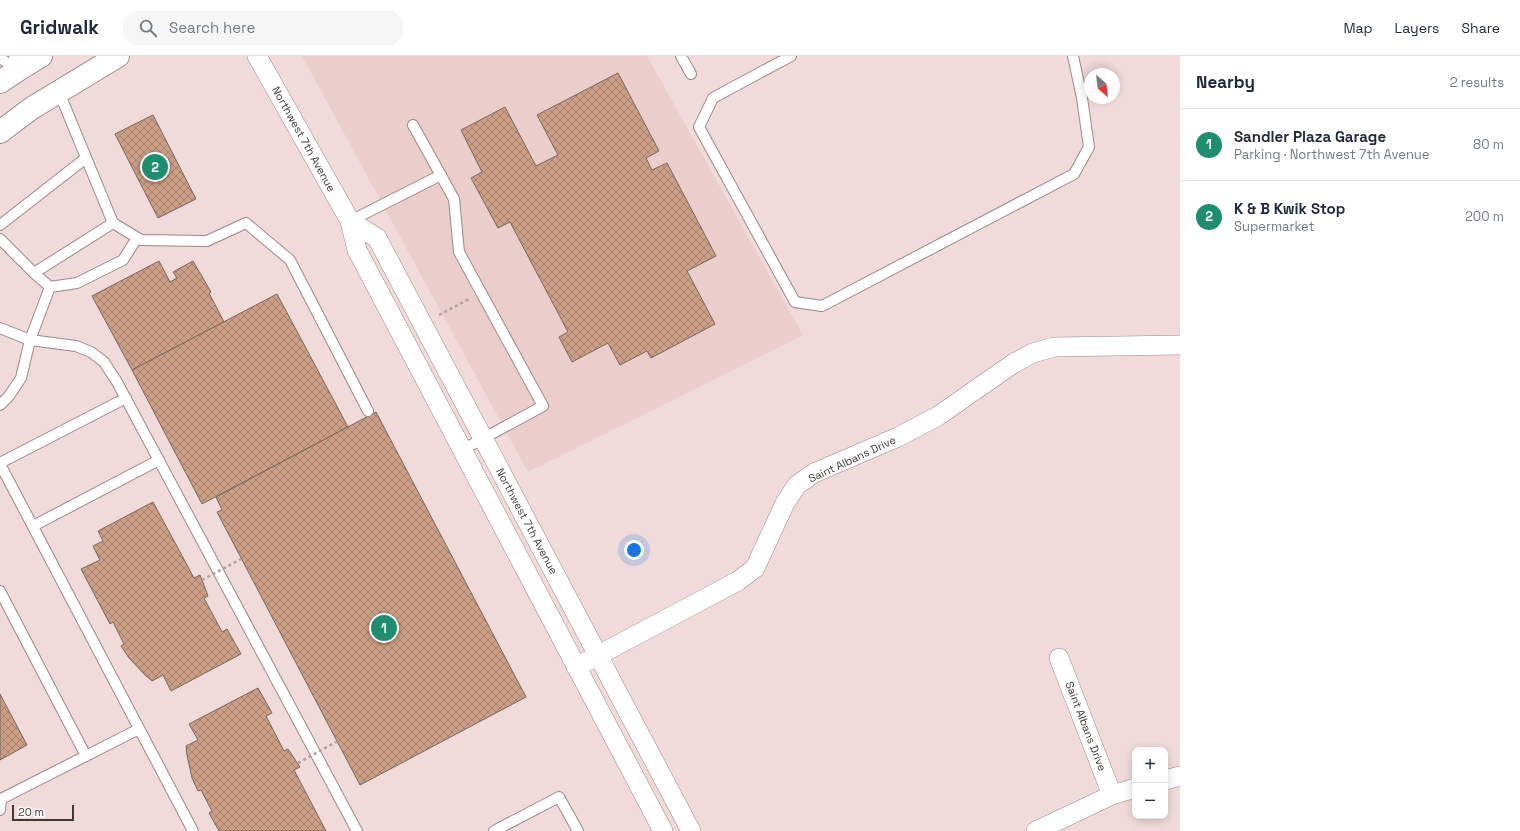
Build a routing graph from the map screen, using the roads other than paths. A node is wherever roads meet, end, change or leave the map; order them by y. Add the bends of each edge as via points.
1 (41, 56) edge
2 (118, 56) edge
3 (257, 56) edge
4 (681, 56) edge
5 (791, 56) edge
6 (1073, 56) edge
7 (11, 61) edge
8 (691, 74) dead end
9 (0, 82) edge
10 (58, 92) junction
11 (413, 125) dead end
12 (0, 132) edge
13 (86, 158) junction
14 (441, 175) junction
15 (350, 221) junction
16 (113, 223) junction
17 (0, 225) edge
18 (137, 238) junction
19 (0, 240) edge
20 (34, 273) junction
21 (50, 287) junction
22 (2, 328) edge
23 (30, 340) junction
24 (1180, 345) edge
25 (126, 398) junction
26 (0, 405) edge
27 (368, 411) dead end
28 (483, 438) junction
29 (462, 450) junction
30 (159, 460) junction
31 (0, 463) edge
32 (33, 526) junction
33 (0, 591) edge
34 (598, 655) junction
35 (1059, 658) dead end
36 (576, 667) junction
37 (139, 729) junction
38 (86, 756) junction
39 (1180, 776) edge
40 (1168, 779) edge
41 (1132, 789) edge
42 (1112, 795) junction
43 (0, 810) edge
44 (192, 831) edge
45 (358, 831) edge
46 (494, 831) edge
47 (578, 831) edge
48 (663, 831) edge
49 (691, 831) edge
50 (1036, 831) edge

1 - 7 street
2 - 10 street
3 - 15 street, Northwest 7th Avenue
4 - 8 lane
5 - 6 lane via 712,98 699,128 795,302 822,306 1074,174 1089,147
7 - 9 street
10 - 12 street
10 - 13 lane
11 - 14 lane
13 - 16 lane
13 - 17 lane
14 - 15 lane
14 - 28 lane via 454,199 459,252 543,406
15 - 28 street, Northwest 7th Avenue via 377,238
15 - 29 street, Northwest 7th Avenue via 357,250
16 - 18 lane
16 - 20 lane
18 - 21 lane via 123,260 77,284
18 - 27 lane via 207,241 246,223 290,260
19 - 20 lane
20 - 21 lane
21 - 23 lane
22 - 23 lane
23 - 25 lane via 76,346 91,352 104,362
23 - 26 lane via 21,378
24 - 34 street, Saint Albans Drive via 1054,347 1033,353 1014,363 938,416 898,437 814,473 797,485 785,503 755,568 738,581
25 - 30 lane
25 - 31 lane
28 - 29 lane
28 - 34 street, Northwest 7th Avenue
29 - 36 street, Northwest 7th Avenue
30 - 32 lane
30 - 45 lane
31 - 32 lane
32 - 37 lane
33 - 38 lane
34 - 36 street, Saint Albans Drive
34 - 49 street, Northwest 7th Avenue
35 - 42 street, Saint Albans Drive
36 - 48 street, Northwest 7th Avenue
37 - 38 lane
37 - 44 lane
38 - 43 lane via 1,799
39 - 40 street
41 - 42 street
42 - 50 street
46 - 47 lane via 559,797

